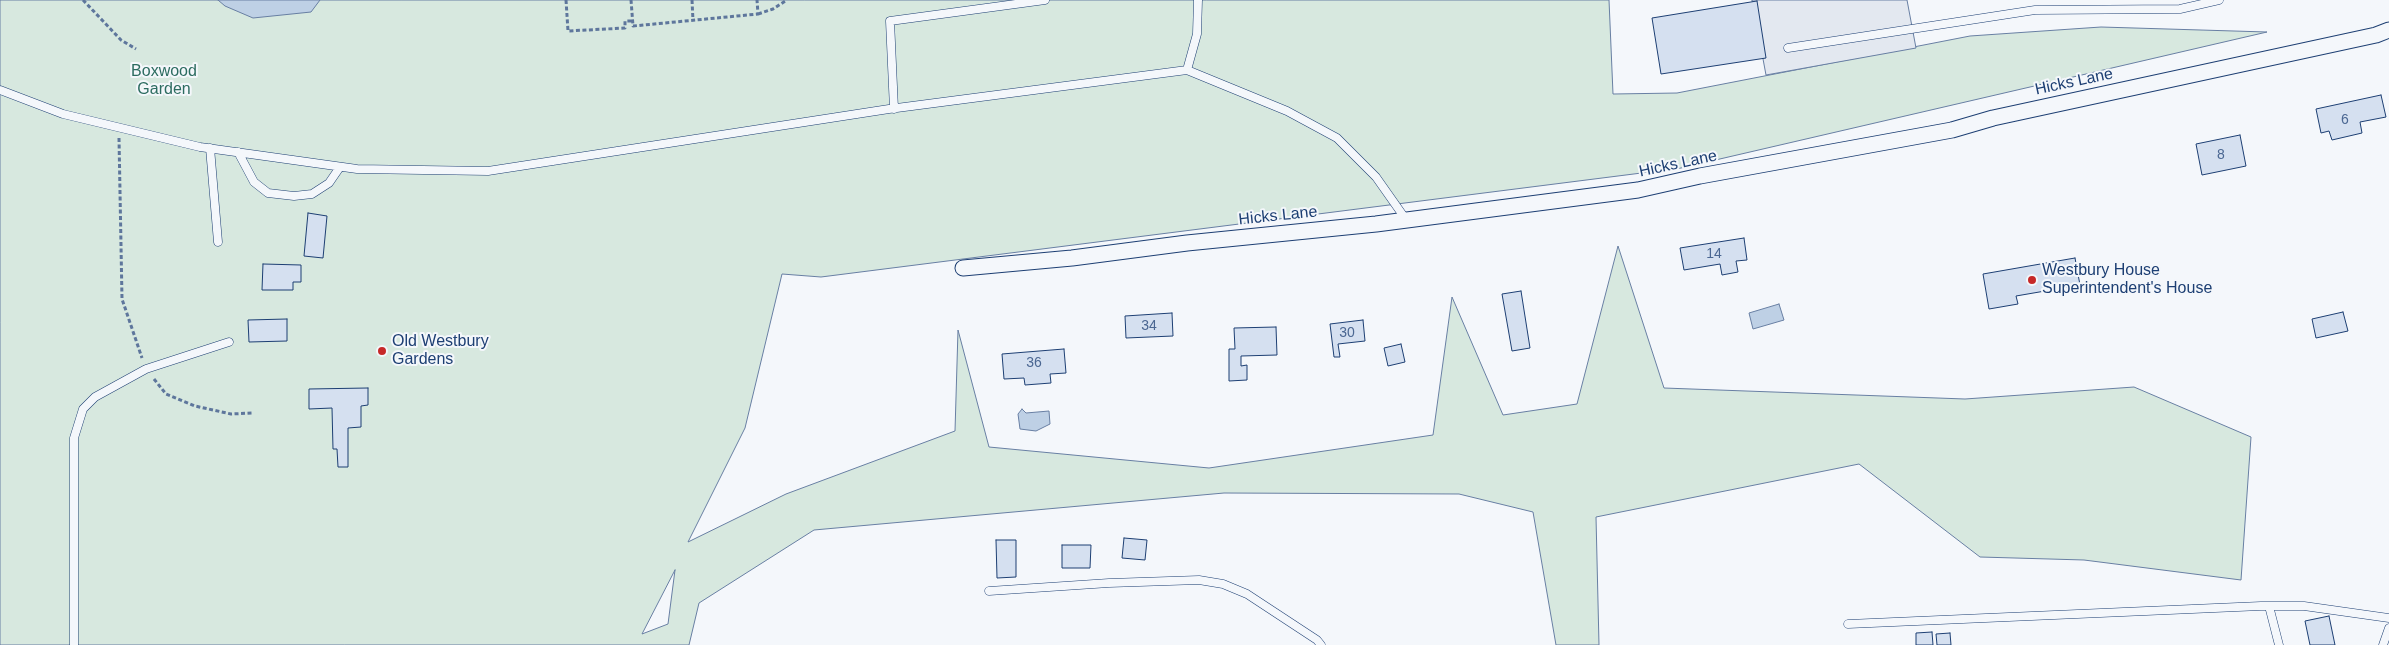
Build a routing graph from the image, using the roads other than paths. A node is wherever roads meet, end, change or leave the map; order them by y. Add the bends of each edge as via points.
1 (1045, 0) edge
2 (1198, 0) edge
3 (2218, 0) edge
4 (2389, 30) edge
5 (1788, 48) dead end
6 (1187, 70) junction
7 (0, 90) edge
8 (894, 109) junction
9 (210, 148) junction
10 (238, 152) junction
11 (340, 167) junction
12 (1407, 221) junction
13 (218, 242) dead end
14 (963, 268) dead end
15 (229, 342) dead end
16 (989, 591) dead end
17 (2269, 606) junction
18 (2389, 618) edge
19 (1848, 624) dead end
20 (2389, 628) edge
21 (74, 645) edge
22 (1321, 645) edge
23 (2278, 645) edge
24 (2383, 645) edge

1 - 8 lane via 890,21
2 - 6 lane via 1198,34
3 - 5 lane via 2180,8 2036,10
4 - 12 street, Hicks Lane via 1993,118 1952,130 1638,190
6 - 8 lane
6 - 12 lane via 1287,111 1337,138 1376,177
7 - 9 lane via 63,114
8 - 11 lane via 488,171
9 - 10 lane
9 - 13 lane
10 - 11 lane
10 - 11 lane via 254,182 268,194 312,194 329,183
12 - 14 street, Hicks Lane
15 - 21 lane via 146,368 95,397 83,409 74,438
16 - 22 lane via 1109,582 1199,580 1223,584 1247,594
17 - 18 lane via 2304,606
17 - 19 lane
17 - 23 lane
20 - 24 lane

